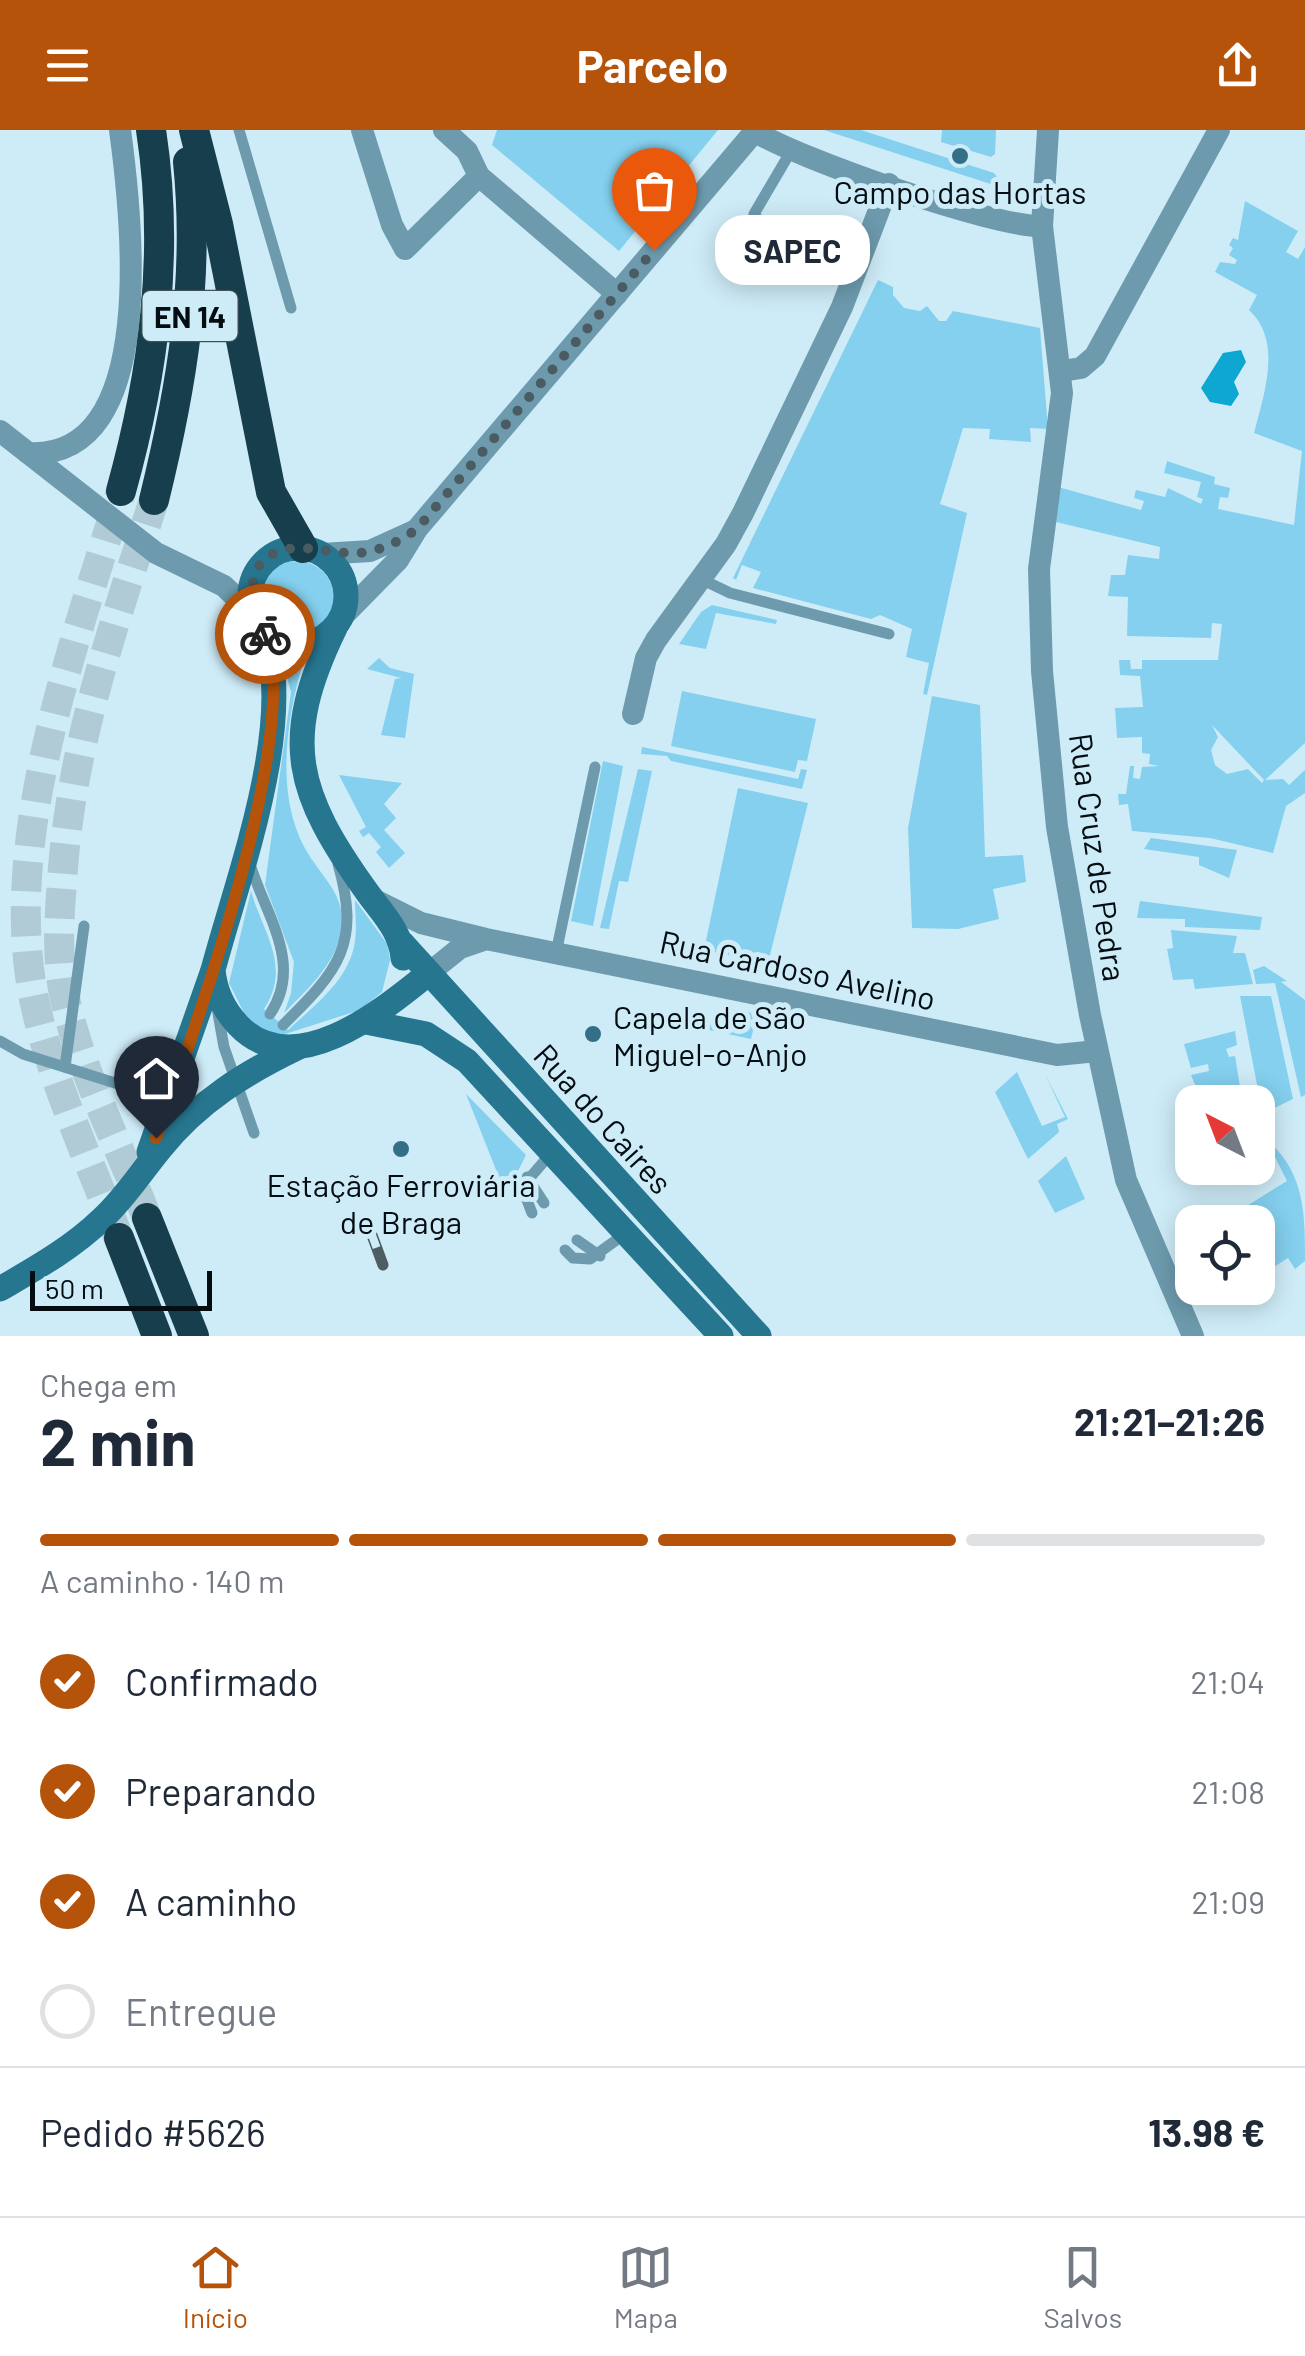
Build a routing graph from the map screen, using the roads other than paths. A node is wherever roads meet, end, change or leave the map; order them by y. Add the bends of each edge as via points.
1 (120, 130) edge
2 (151, 130) edge
3 (184, 130) edge
4 (194, 130) edge
5 (239, 130) edge
6 (362, 130) edge
7 (444, 130) edge
8 (1048, 130) edge
9 (1220, 130) edge
10 (755, 131) edge
11 (791, 151) junction
12 (480, 176) junction
13 (889, 184) junction
14 (1042, 226) junction
15 (834, 254) dead end
16 (616, 294) junction
17 (291, 308) dead end
18 (1062, 371) junction
19 (0, 431) edge
20 (28, 453) junction
21 (121, 491) tunnel mouth
22 (154, 500) tunnel mouth
23 (417, 529) junction
24 (312, 551) junction
25 (701, 579) junction
26 (258, 622) junction
27 (338, 622) junction
28 (889, 634) dead end
29 (633, 714) dead end
30 (595, 767) dead end
31 (332, 844) junction
32 (246, 845) junction
33 (372, 899) junction
34 (84, 926) dead end
35 (486, 939) junction
36 (402, 943) junction
37 (556, 953) junction
38 (428, 973) junction
39 (215, 982) junction
40 (270, 1014) dead end
41 (375, 1016) junction
42 (283, 1025) dead end
43 (0, 1041) edge
44 (297, 1048) junction
45 (1097, 1051) junction
46 (64, 1067) junction
47 (236, 1079) junction
48 (169, 1100) junction
49 (254, 1133) dead end
50 (552, 1152) junction
51 (528, 1177) junction
52 (137, 1180) junction
53 (544, 1202) dead end
54 (532, 1213) dead end
55 (147, 1218) tunnel mouth
56 (626, 1232) junction
57 (119, 1238) tunnel mouth
58 (576, 1240) dead end
59 (565, 1250) dead end
60 (600, 1256) junction
61 (0, 1289) edge
62 (158, 1336) edge
63 (194, 1336) edge
64 (721, 1336) edge
65 (759, 1336) edge
66 (1192, 1336) edge

1 - 20 street via 132,266 115,388 98,424 63,450
2 - 21 highway, EN 14 via 159,198 158,304 143,407
3 - 22 highway, EN 14 via 193,279 178,402
4 - 24 highway via 271,492
5 - 17 lane
6 - 12 street via 405,249
7 - 12 street via 468,151
8 - 14 street
9 - 18 street via 1094,356 1081,368
10 - 11 street
10 - 16 street
11 - 13 street
11 - 15 lane via 754,214 764,227
12 - 16 street
13 - 14 street via 1012,224
13 - 25 street via 842,307 734,528
14 - 18 street, Rua Cruz de Pedra
16 - 23 street
18 - 45 street, Rua Cruz de Pedra via 1041,540 1042,671 1056,828
19 - 20 street
20 - 26 street via 156,553 224,586
23 - 24 street via 370,551
23 - 27 street via 386,575
24 - 26 main road via 283,550 266,560 250,595
24 - 27 main road via 342,574 346,604
25 - 28 lane via 730,593
25 - 29 street via 646,658
26 - 27 main road via 291,644 308,644
26 - 32 main road via 274,664 273,724
27 - 31 main road, Rua do Caires via 307,698 302,731 310,795
30 - 37 lane
31 - 33 main road, Rua do Caires
31 - 42 lane via 346,895 346,947 333,973
32 - 39 main road
32 - 40 lane via 286,966
33 - 35 street, Rua Cardoso Avelino via 422,923
33 - 36 main road, Rua do Caires
34 - 46 lane
35 - 37 street, Rua Cardoso Avelino
35 - 38 street via 460,948
36 - 38 main road, Rua do Caires
36 - 41 main road via 402,975
37 - 45 street, Rua Cardoso Avelino via 1057,1055
38 - 41 main road
38 - 65 main road, Rua do Caires
39 - 44 main road via 237,1024 253,1037
39 - 47 lane via 217,1017
39 - 48 main road
41 - 44 main road
41 - 50 main road, Rua do Caires via 448,1046
43 - 46 lane
44 - 47 main road
45 - 66 street, Rua Cruz de Pedra via 1126,1180
46 - 48 lane
47 - 49 lane
47 - 52 main road via 192,1114
48 - 52 main road
50 - 51 lane
50 - 56 main road, Rua do Caires
51 - 53 lane
51 - 54 lane via 522,1197
52 - 61 main road via 73,1244
55 - 63 highway
56 - 60 lane
56 - 64 main road, Rua do Caires
57 - 62 highway
58 - 60 lane
59 - 60 lane via 580,1260

